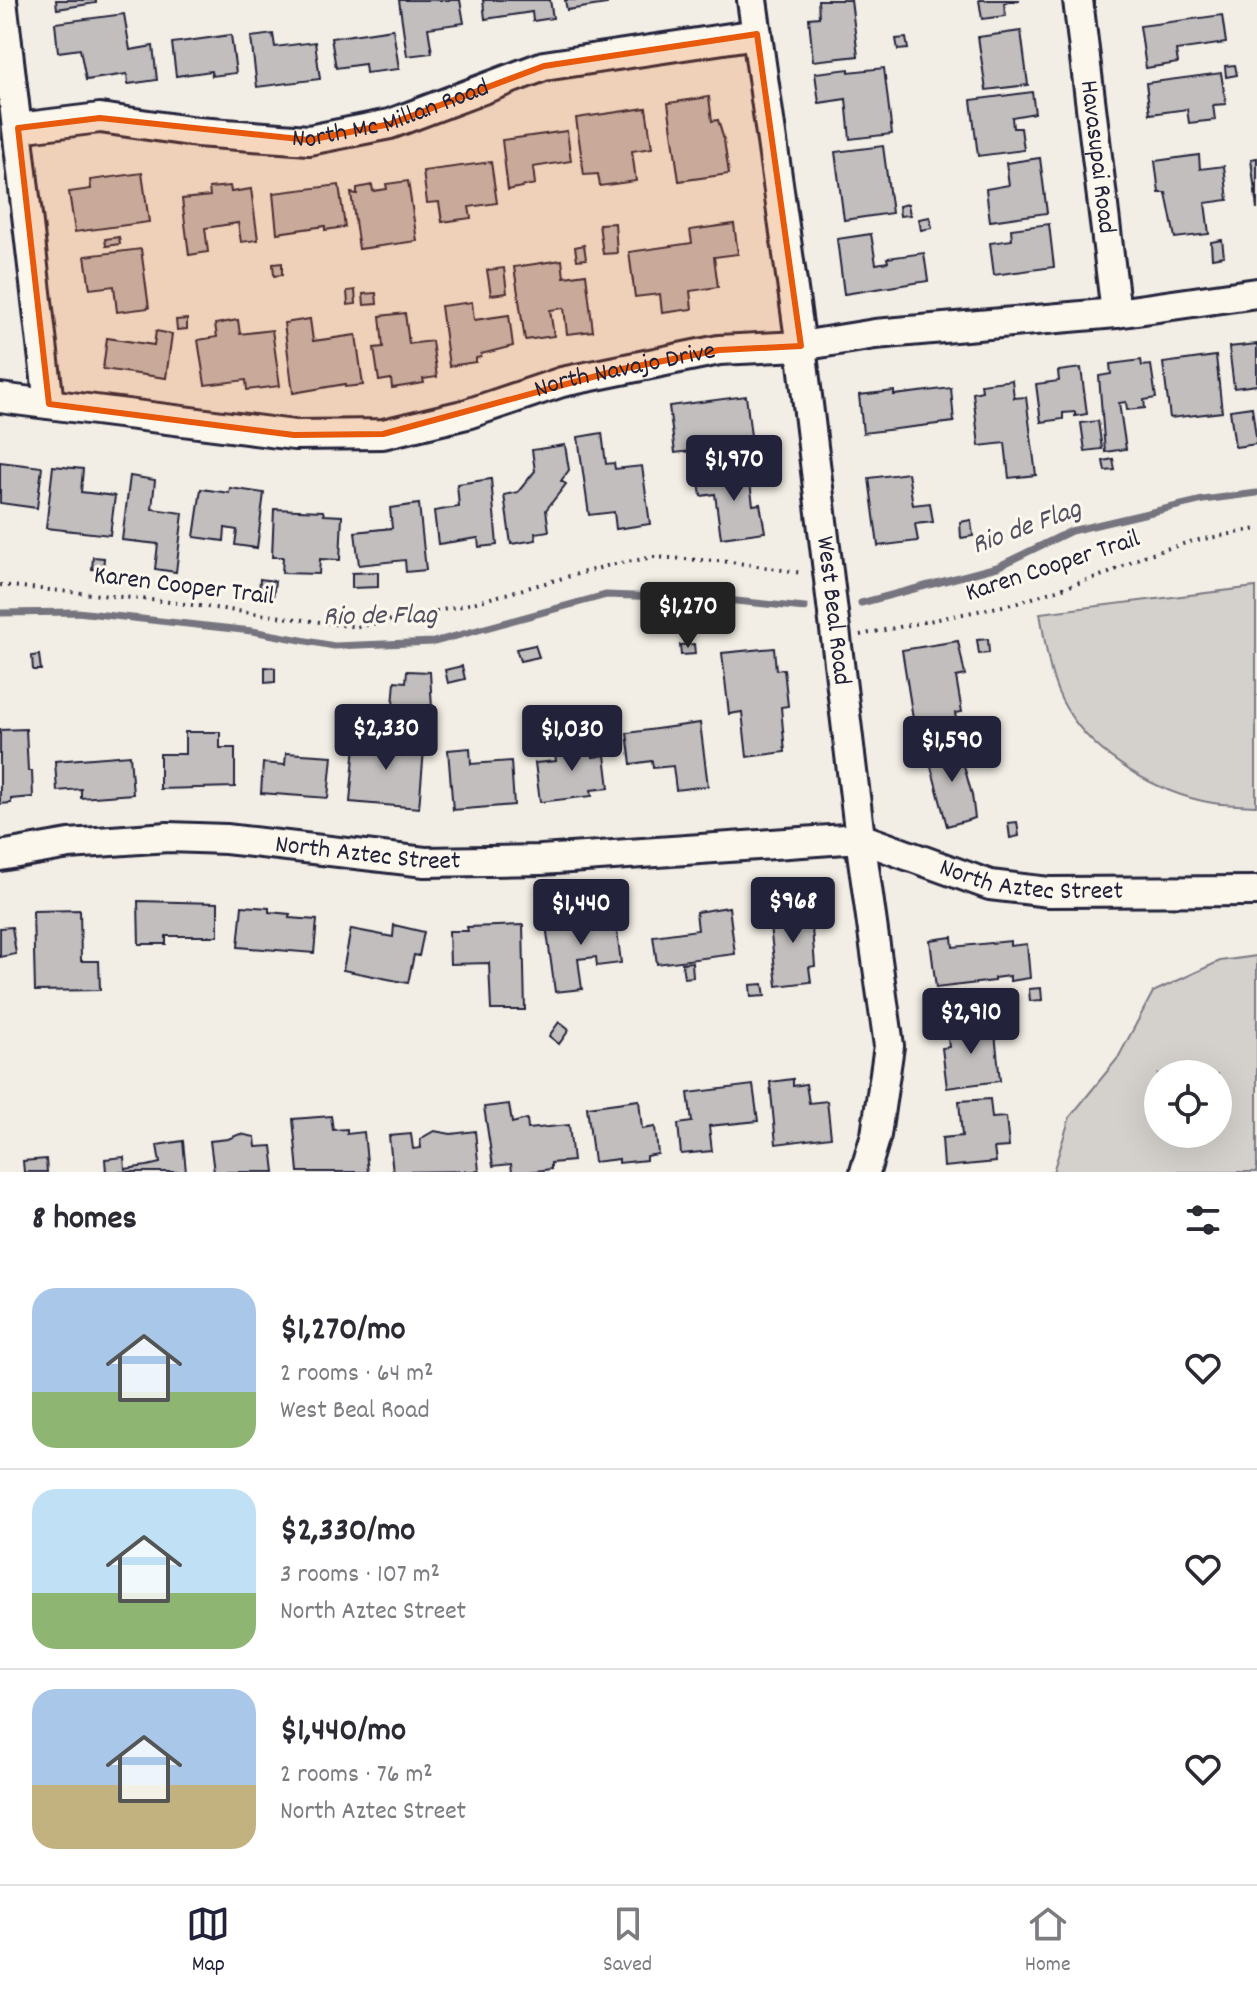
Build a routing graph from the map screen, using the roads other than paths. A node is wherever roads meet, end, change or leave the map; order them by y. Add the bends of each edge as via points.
1 (2, 0) edge
2 (752, 0) edge
3 (1078, 0) edge
4 (757, 34) junction
5 (18, 128) junction
6 (1257, 293) edge
7 (1116, 313) junction
8 (801, 346) junction
9 (0, 398) edge
10 (49, 404) junction
11 (860, 838) junction
12 (0, 856) edge
13 (1257, 891) edge
14 (865, 1172) edge

1 - 5 street
2 - 4 street, West Beal Road
3 - 7 street, Havasupai Road
4 - 5 street, North Mc Millan Road via 544,66 390,124 309,140 100,118
4 - 8 street, West Beal Road
5 - 10 street
6 - 7 street, North Navajo Drive
7 - 8 street, North Navajo Drive via 875,334
8 - 10 street, North Navajo Drive via 719,350 622,369 383,434 294,435
8 - 11 street, West Beal Road
9 - 10 street, North Navajo Drive
11 - 12 street, North Aztec Street via 454,862 168,837 69,844
11 - 13 street, North Aztec Street via 990,885 1049,892
11 - 14 street, West Beal Road via 889,1046

